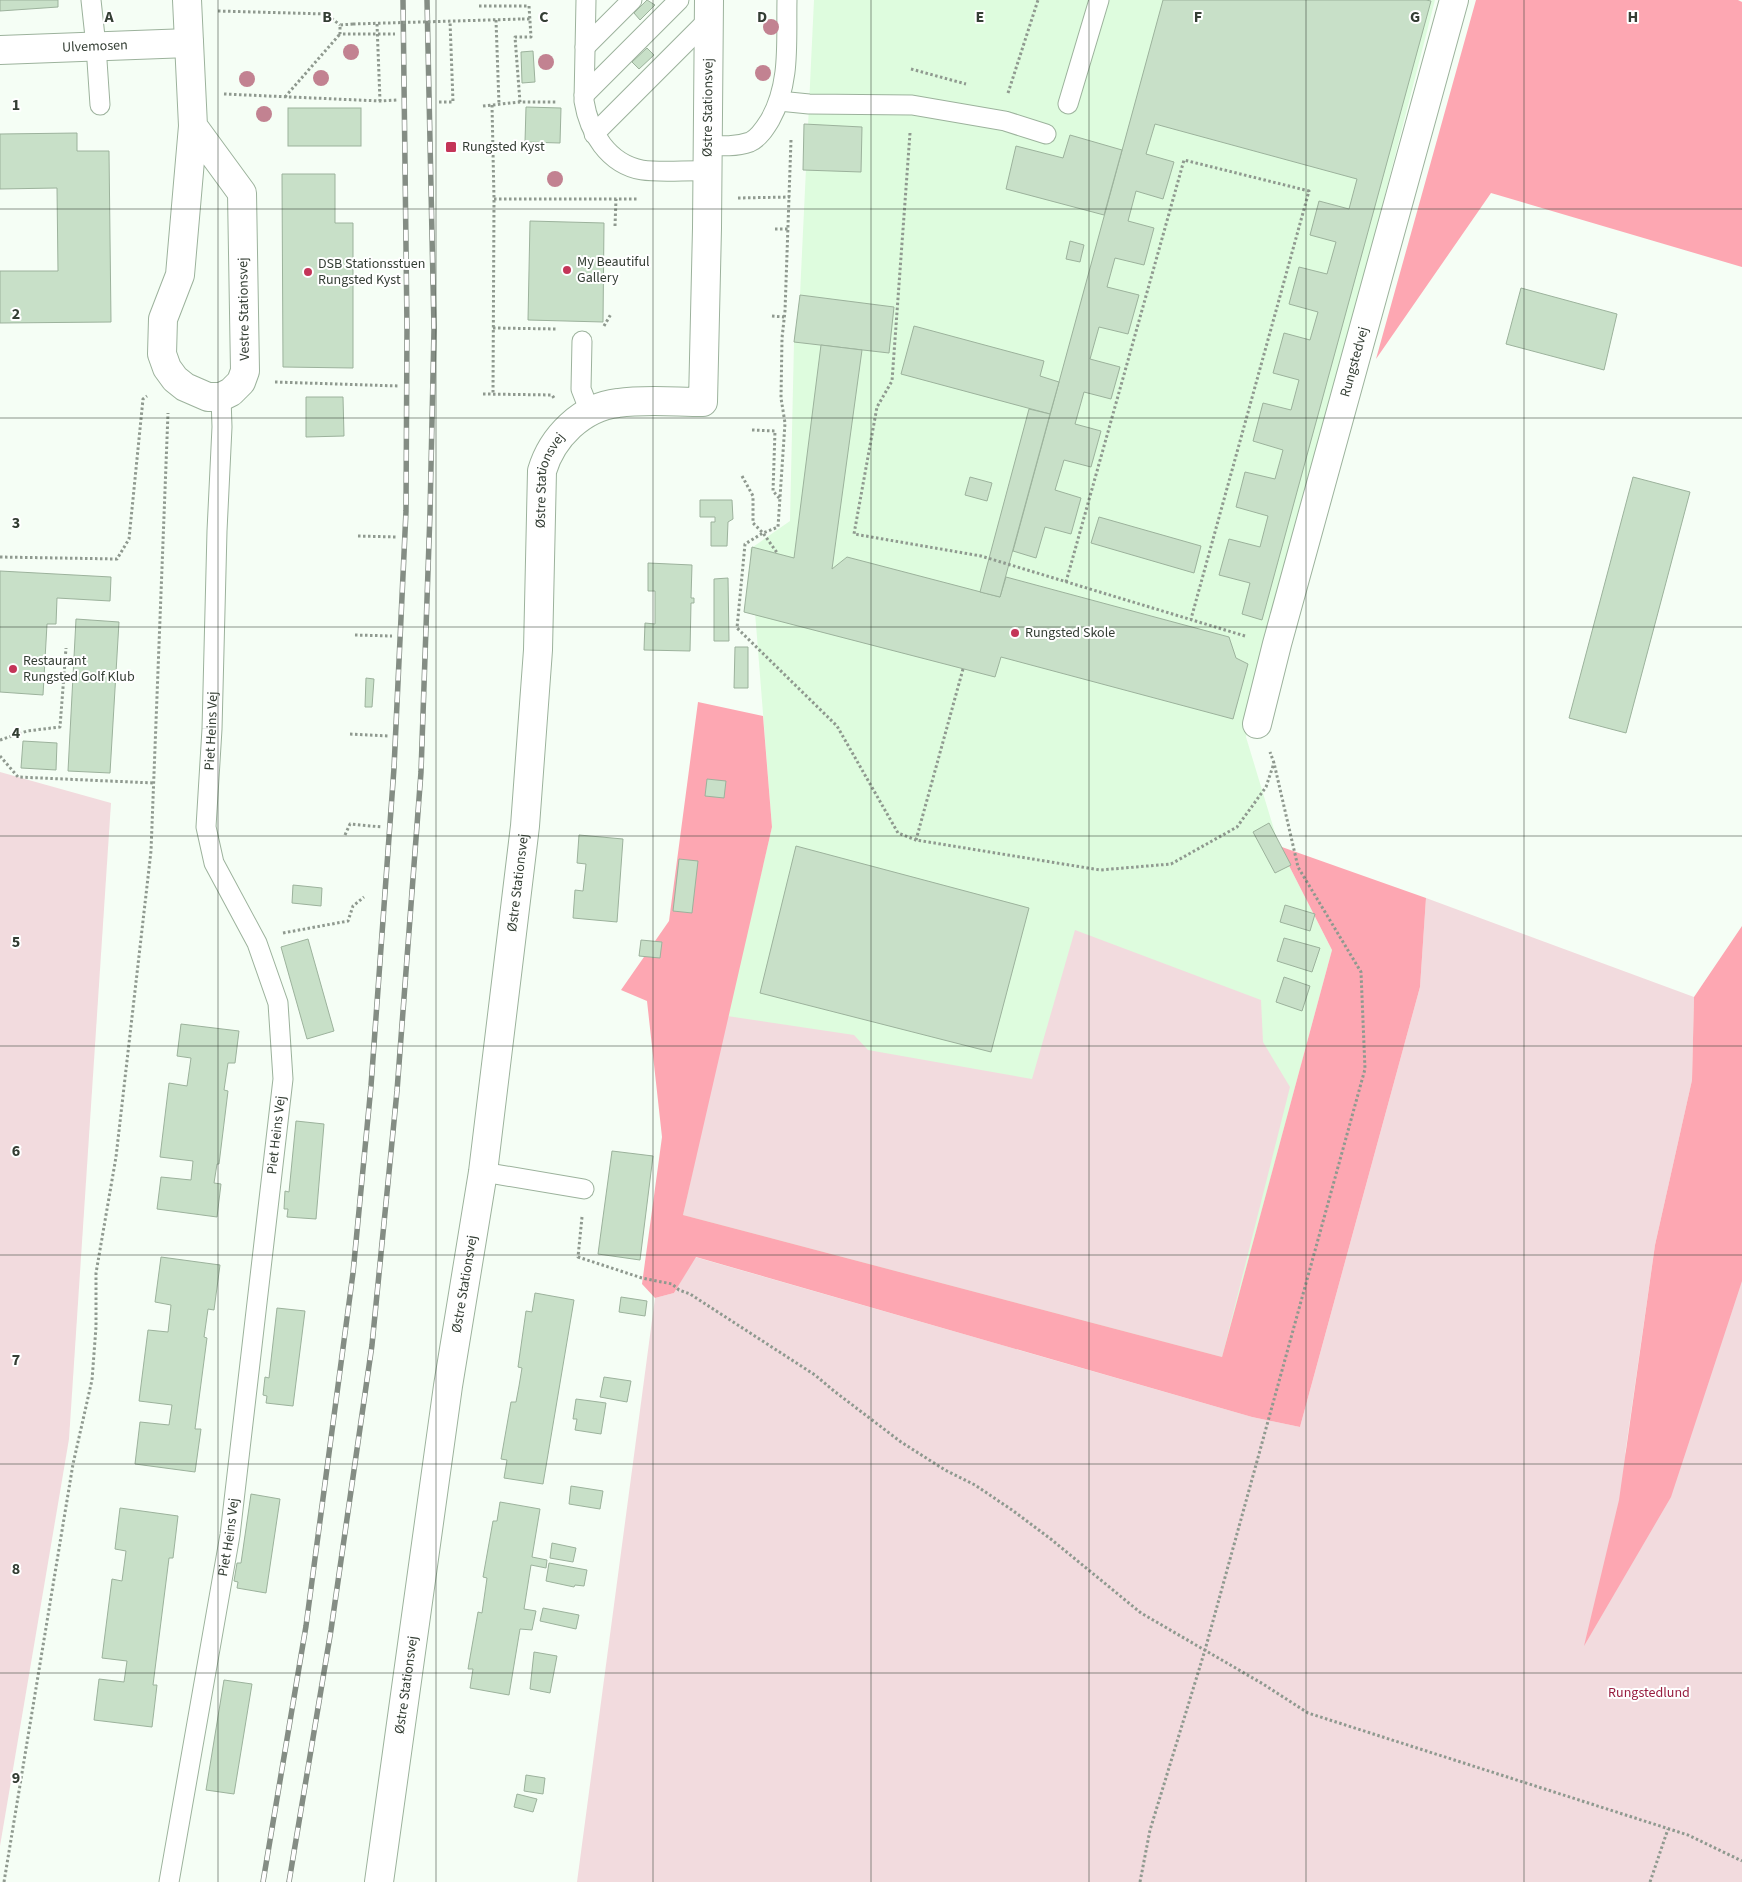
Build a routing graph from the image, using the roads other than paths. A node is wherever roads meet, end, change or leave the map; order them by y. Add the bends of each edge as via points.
1 (91, 0) edge
2 (586, 0) edge
3 (632, 0) edge
4 (679, 0) edge
5 (787, 0) edge
6 (1099, 0) edge
7 (1454, 0) edge
8 (188, 5) edge
9 (709, 9) edge
10 (189, 43) junction
11 (96, 46) junction
12 (585, 47) junction
13 (0, 50) edge
14 (584, 98) junction
15 (787, 102) junction
16 (1068, 104) dead end
17 (100, 105) dead end
18 (193, 126) junction
19 (594, 134) junction
20 (1046, 134) dead end
21 (708, 158) junction
22 (582, 341) dead end
23 (221, 397) junction
24 (582, 417) junction
25 (1257, 724) road end
26 (483, 1172) junction
27 (584, 1189) road end
28 (169, 1882) edge
29 (379, 1882) edge

1 - 11 lane
2 - 12 lane
3 - 12 lane
4 - 14 lane
5 - 15 lane via 784,86
6 - 16 lane
7 - 25 street, Rungstedvej
8 - 10 street
9 - 19 lane
9 - 21 street, Østre Stationsvej
10 - 11 street, Ulvemosen
10 - 18 street
11 - 13 street, Ulvemosen
11 - 17 lane
12 - 14 lane
14 - 19 lane
15 - 20 lane via 912,105 1001,120
15 - 21 lane via 751,142 733,146
18 - 23 street, Vestre Stationsvej via 242,193 245,371 241,382
18 - 23 street via 180,275 163,319 162,354 167,368 180,383 196,394
19 - 21 lane via 622,163 642,170
21 - 24 street, Østre Stationsvej via 703,402 618,403 603,406
22 - 24 lane
23 - 28 lane, Piet Heins Vej via 206,827 214,863 257,943 278,1003 283,1079 230,1535
24 - 26 street, Østre Stationsvej via 554,444 542,471 538,650 525,826
26 - 27 lane
26 - 29 street, Østre Stationsvej via 448,1386

